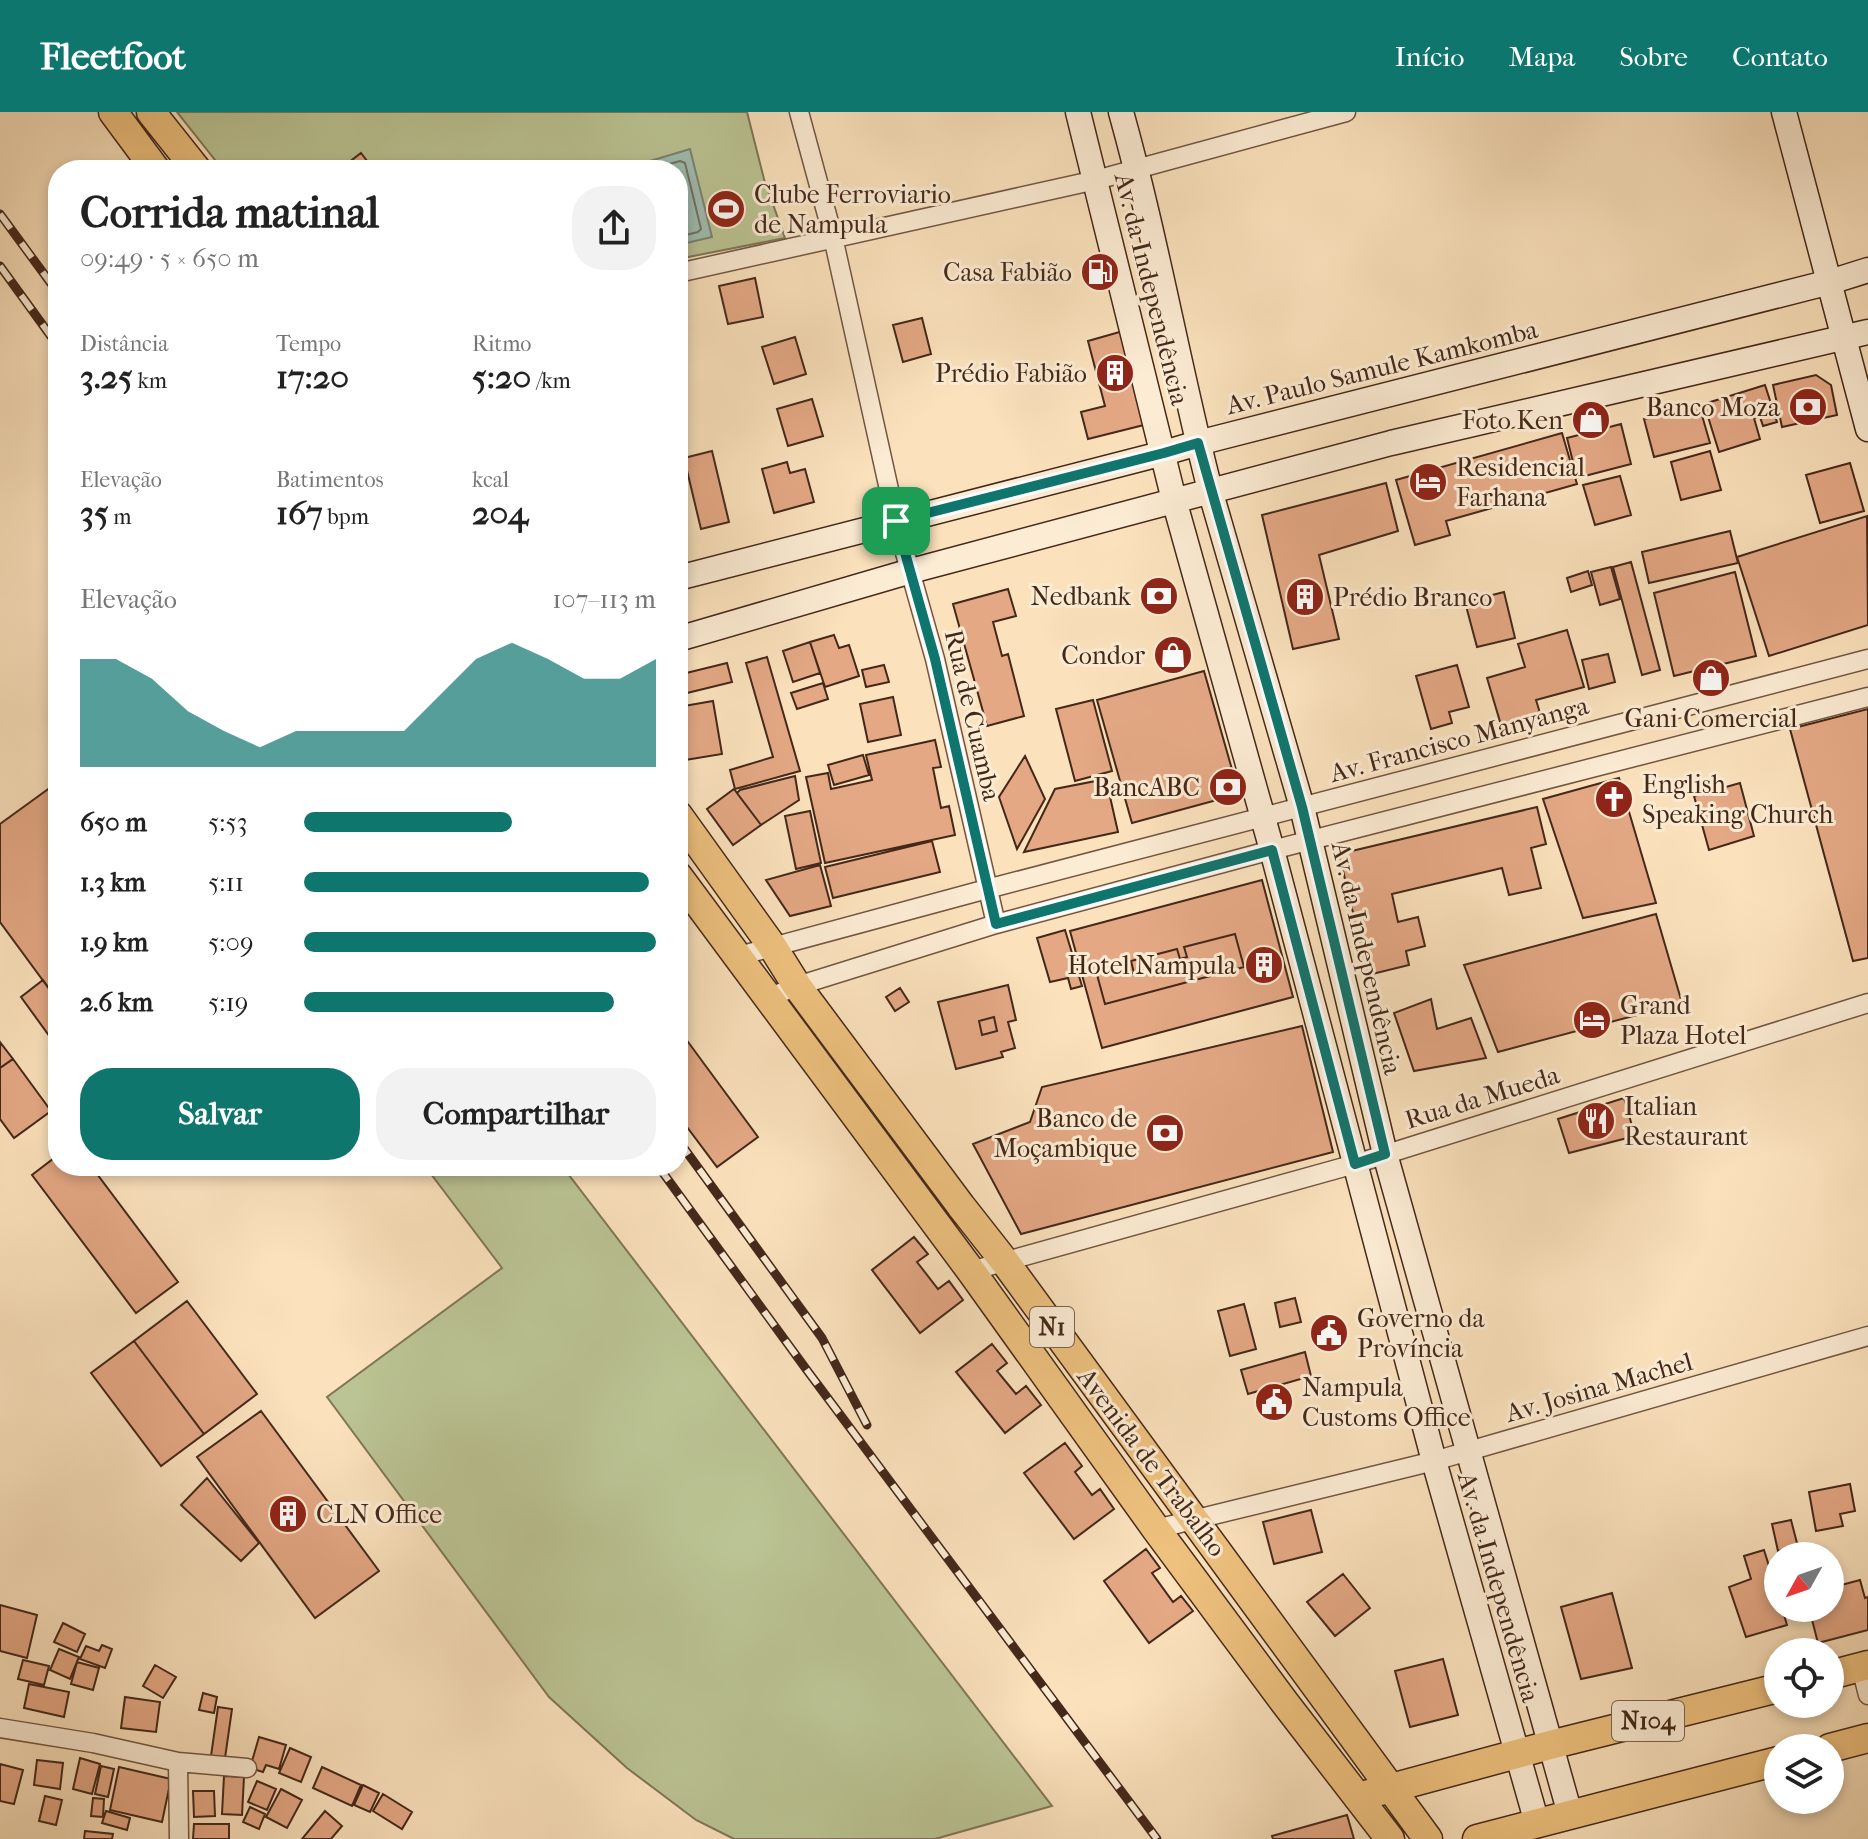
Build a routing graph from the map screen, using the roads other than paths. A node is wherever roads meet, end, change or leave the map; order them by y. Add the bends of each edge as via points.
1 (799, 112) edge
2 (1078, 112) edge
3 (1121, 112) edge
4 (1346, 112) edge
5 (1784, 112) edge
6 (133, 116) edge
7 (152, 160) edge
8 (185, 160) edge
9 (1137, 170) junction
10 (1096, 180) junction
11 (833, 237) junction
12 (1868, 270) edge
13 (688, 271) edge
14 (1830, 282) junction
15 (1868, 332) edge
16 (1844, 339) junction
17 (1868, 429) edge
18 (1198, 443) junction
19 (1164, 453) junction
20 (1210, 490) junction
21 (1174, 500) junction
22 (896, 521) junction
23 (911, 571) junction
24 (688, 575) edge
25 (688, 636) edge
26 (1868, 659) edge
27 (1868, 697) edge
28 (1302, 807) junction
29 (1262, 817) junction
30 (688, 829) edge
31 (1311, 842) junction
32 (1272, 850) junction
33 (688, 889) edge
34 (987, 889) junction
35 (996, 924) junction
36 (772, 946) junction
37 (739, 956) junction
38 (797, 986) junction
39 (768, 998) junction
40 (1868, 1003) edge
41 (1385, 1154) junction
42 (1355, 1164) junction
43 (1005, 1262) junction
44 (971, 1271) junction
45 (1868, 1336) edge
46 (1470, 1451) junction
47 (1434, 1461) junction
48 (1195, 1519) junction
49 (1156, 1529) junction
50 (1864, 1666) edge
51 (1844, 1671) edge
52 (1764, 1692) edge
53 (1868, 1695) edge
54 (0, 1728) edge
55 (1868, 1738) edge
56 (1844, 1744) edge
57 (1550, 1745) junction
58 (1518, 1755) junction
59 (178, 1762) junction
60 (1764, 1765) edge
61 (247, 1768) dead end
62 (1389, 1788) junction
63 (1358, 1797) junction
64 (1570, 1814) junction
65 (1537, 1823) junction
66 (179, 1839) edge
67 (1390, 1839) edge
68 (1428, 1839) edge
69 (1477, 1839) edge

1 - 11 street, Rua de Cuamba
2 - 10 main road, Av. da Independência
3 - 9 main road, Av. da Independência
4 - 9 street
5 - 14 main road
6 - 7 main road
6 - 8 main road
9 - 10 street
9 - 18 main road, Av. da Independência
10 - 11 street
10 - 19 main road, Av. da Independência
11 - 13 street
11 - 22 street, Rua de Cuamba
12 - 14 main road, Av. Paulo Samule Kamkomba
14 - 16 main road
14 - 18 main road, Av. Paulo Samule Kamkomba
15 - 16 main road
16 - 17 main road
16 - 20 main road
18 - 19 main road, Av. Paulo Samule Kamkomba
18 - 20 main road, Av. da Independência
19 - 21 main road, Av. da Independência
19 - 22 main road, Av. Paulo Samule Kamkomba
20 - 21 main road
20 - 28 main road, Av. da Independência
21 - 23 main road
21 - 29 main road, Av. da Independência
22 - 23 street, Rua de Cuamba
22 - 24 main road, Av. Paulo Samule Kamkomba
23 - 25 main road
23 - 34 street, Rua de Cuamba
26 - 28 street, Av. Francisco Manyanga
27 - 31 street
28 - 29 street, Av. Francisco Manyanga
28 - 31 main road, Av. da Independência
29 - 32 main road, Av. da Independência
29 - 34 street, Av. Francisco Manyanga
30 - 36 main road, Avenida de Trabalho / N1
31 - 32 street
31 - 41 main road, Av. da Independência
32 - 35 street
32 - 42 main road, Av. da Independência
33 - 37 main road, Avenida de Trabalho / N1
34 - 35 street, Rua de Cuamba
34 - 36 street, Av. Francisco Manyanga
35 - 38 street
36 - 37 street, Av. Francisco Manyanga
36 - 38 main road, Avenida de Trabalho / N1
37 - 39 main road, Avenida de Trabalho / N1
38 - 39 street
38 - 43 main road, Avenida de Trabalho / N1
39 - 44 main road, Avenida de Trabalho / N1
40 - 41 street, Rua da Mueda
41 - 42 street, Rua da Mueda
41 - 46 main road, Av. da Independência
42 - 43 street, Rua da Mueda
42 - 47 main road, Av. da Independência
43 - 44 street, Rua da Mueda
43 - 48 main road, Avenida de Trabalho / N1
44 - 49 main road, Avenida de Trabalho / N1
45 - 46 street, Av. Josina Machel
46 - 47 street, Av. Josina Machel
46 - 57 main road, Av. da Independência
47 - 48 street, Av. Josina Machel
47 - 58 main road, Av. da Independência
48 - 49 street, Av. Josina Machel
48 - 62 main road, Avenida de Trabalho / N1
49 - 63 main road, Avenida de Trabalho / N1
50 - 51 main road
50 - 53 street
52 - 57 main road, N104
54 - 59 street
55 - 56 main road
57 - 58 main road, N104
57 - 64 main road, Av. da Independência
58 - 62 main road, N104
58 - 65 main road, Av. da Independência
59 - 61 street
59 - 66 street
60 - 64 main road
62 - 63 main road, N104
62 - 68 main road, Avenida de Trabalho / N1
63 - 67 main road, Avenida de Trabalho / N1
64 - 65 main road
65 - 69 main road

